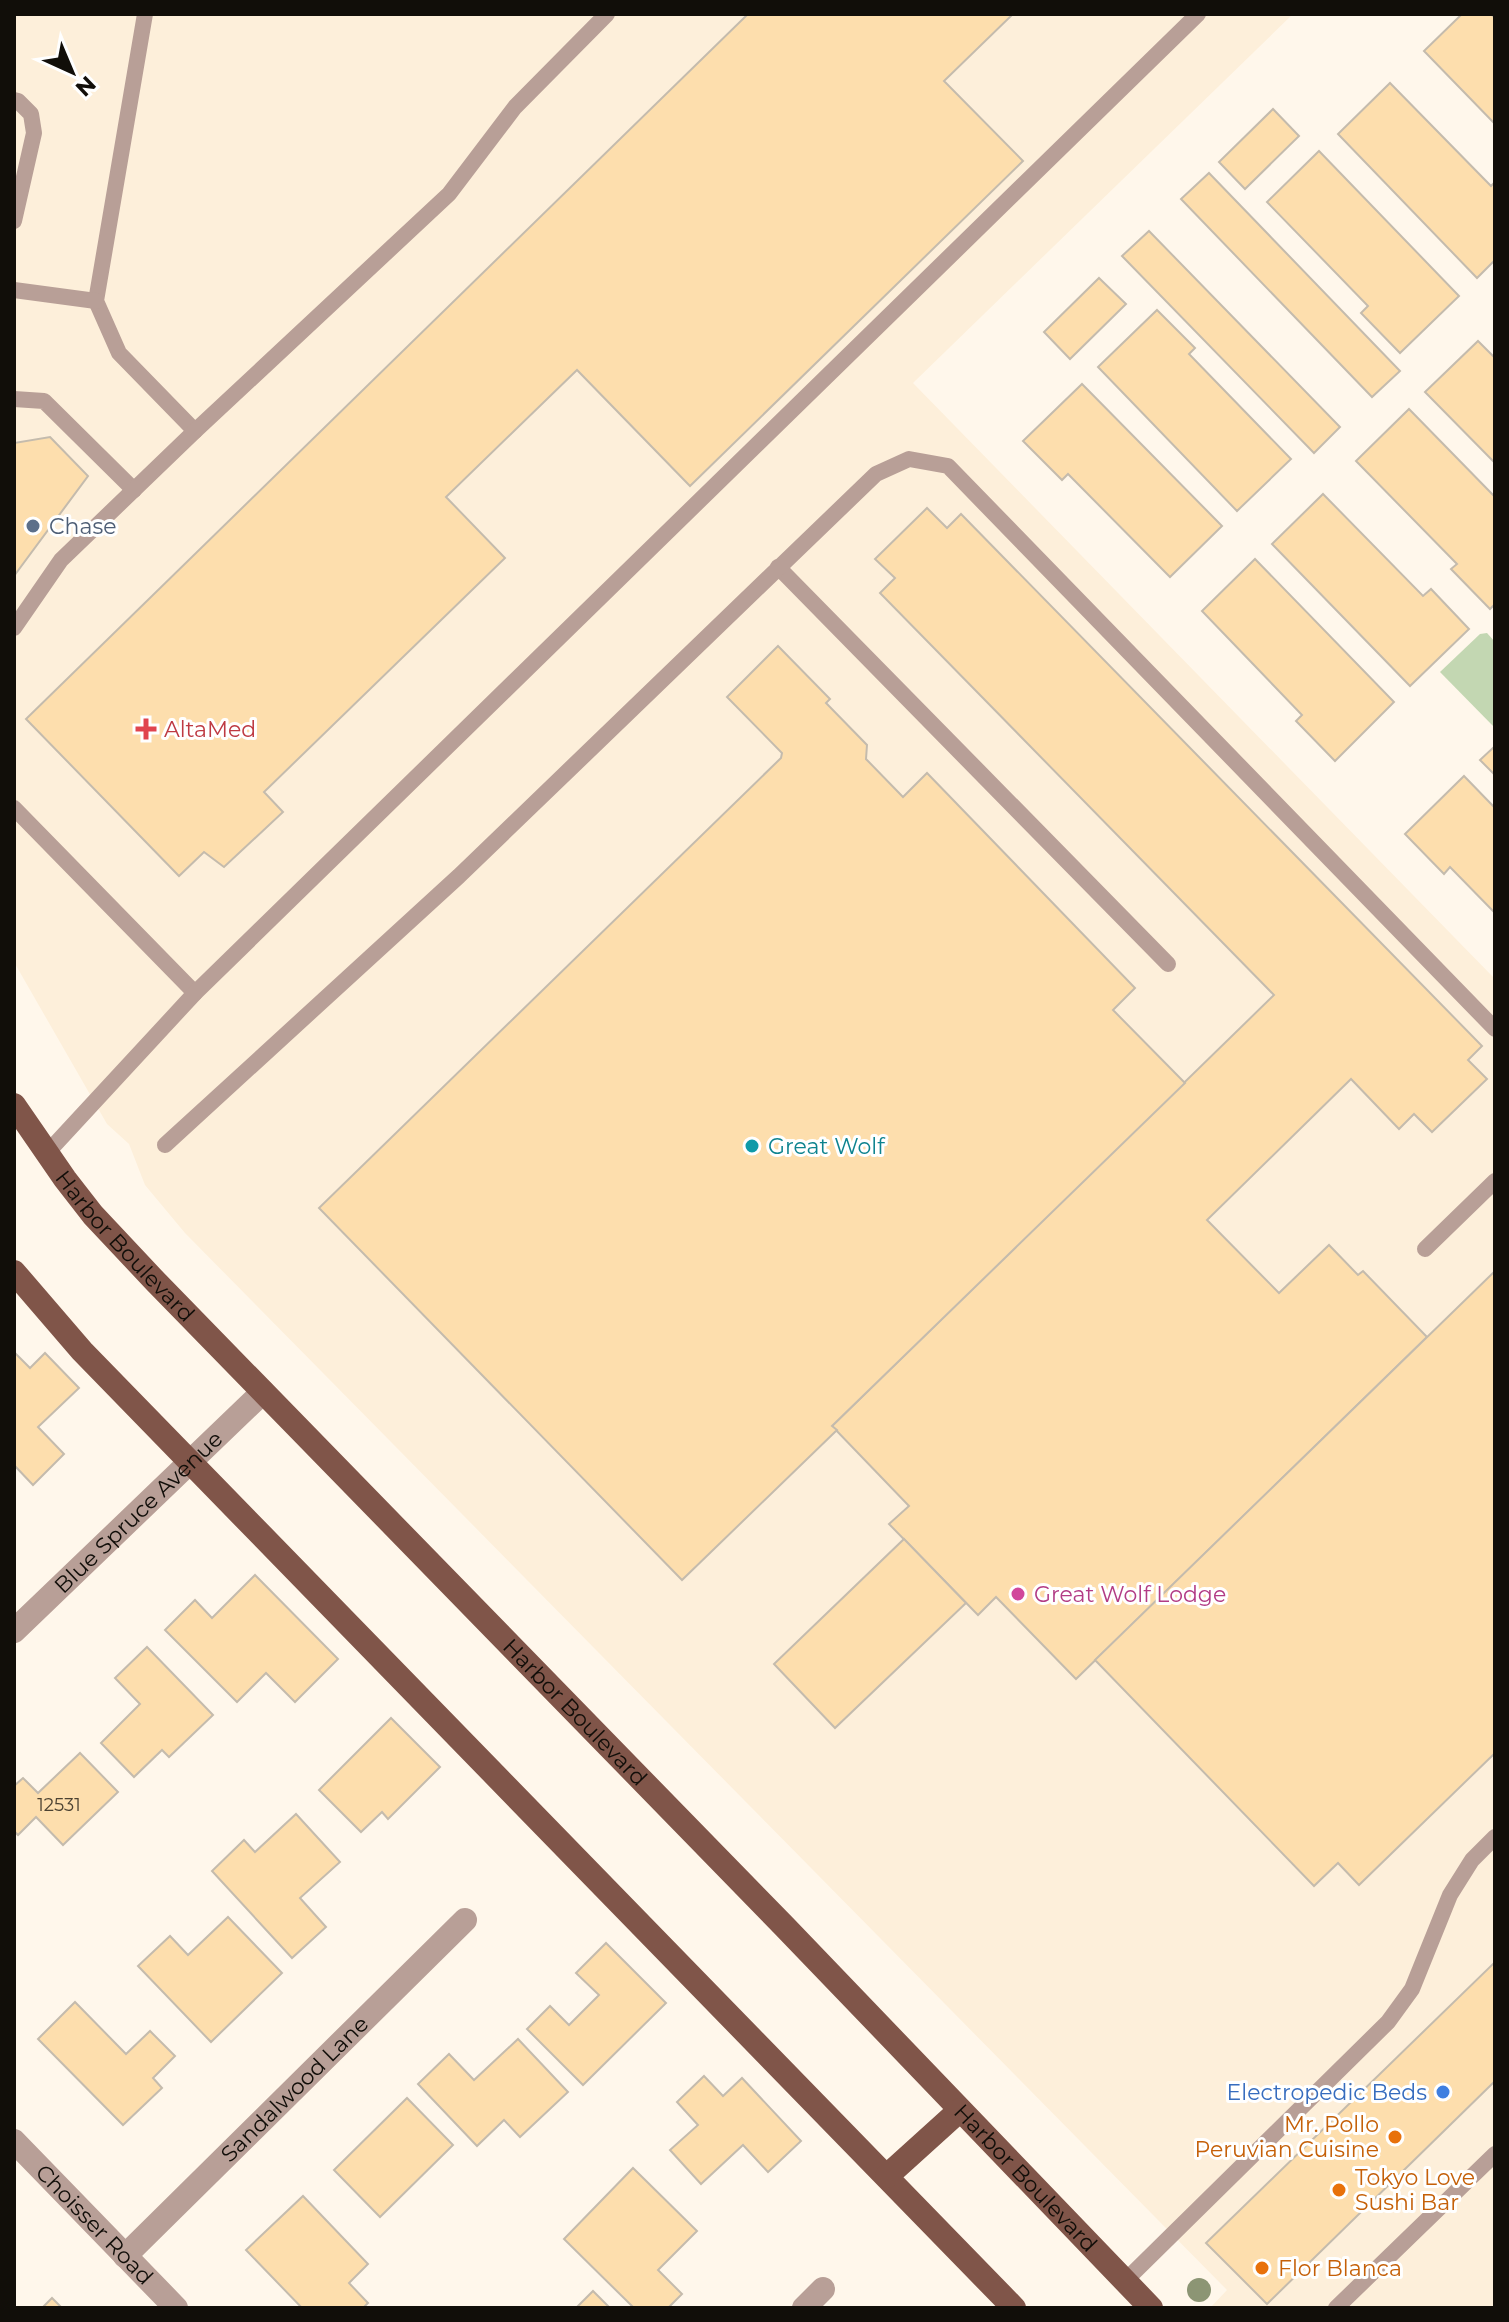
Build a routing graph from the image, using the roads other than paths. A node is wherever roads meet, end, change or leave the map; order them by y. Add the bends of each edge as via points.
1 (145, 14) edge
2 (607, 14) edge
3 (1198, 14) edge
4 (14, 100) edge
5 (14, 221) edge
6 (14, 290) edge
7 (96, 301) junction
8 (14, 399) edge
9 (195, 431) junction
10 (134, 490) junction
11 (778, 567) junction
12 (14, 628) edge
13 (14, 808) edge
14 (1168, 964) dead end
15 (195, 993) junction
16 (1495, 1029) edge
17 (14, 1105) edge
18 (165, 1145) dead end
19 (47, 1153) junction
20 (1495, 1181) edge
21 (1425, 1249) dead end
22 (14, 1272) edge
23 (263, 1392) junction
24 (191, 1460) junction
25 (14, 1631) edge
26 (1495, 1837) edge
27 (465, 1920) dead end
28 (960, 2110) junction
29 (14, 2141) edge
30 (1495, 2154) edge
31 (887, 2176) junction
32 (125, 2256) junction
33 (1125, 2281) junction
34 (823, 2289) dead end
35 (176, 2308) edge
36 (804, 2308) edge
37 (1014, 2308) edge
38 (1151, 2308) edge
39 (1336, 2308) edge

1 - 7 lane
2 - 9 lane via 515,107 449,194
3 - 15 lane
4 - 5 lane via 31,114 34,133
6 - 7 lane
7 - 9 lane via 119,353
8 - 10 lane via 44,401
9 - 10 lane
10 - 12 lane via 61,560
11 - 14 lane
11 - 16 lane via 876,474 909,459 948,466
11 - 18 lane via 459,876
13 - 15 lane
15 - 19 lane
17 - 19 main road, Harbor Boulevard
19 - 23 main road, Harbor Boulevard via 93,1215
20 - 21 lane
22 - 24 main road via 82,1351
23 - 24 street, Blue Spruce Avenue
23 - 28 main road, Harbor Boulevard
24 - 25 street, Blue Spruce Avenue
24 - 31 main road
26 - 33 lane via 1472,1860 1450,1895 1412,1989 1388,2022
27 - 32 street, Sandalwood Lane
28 - 31 main road
28 - 33 main road, Harbor Boulevard
29 - 32 street, Choisser Road
30 - 39 lane
31 - 37 main road
32 - 35 street, Choisser Road
33 - 38 main road, Harbor Boulevard
34 - 36 street

